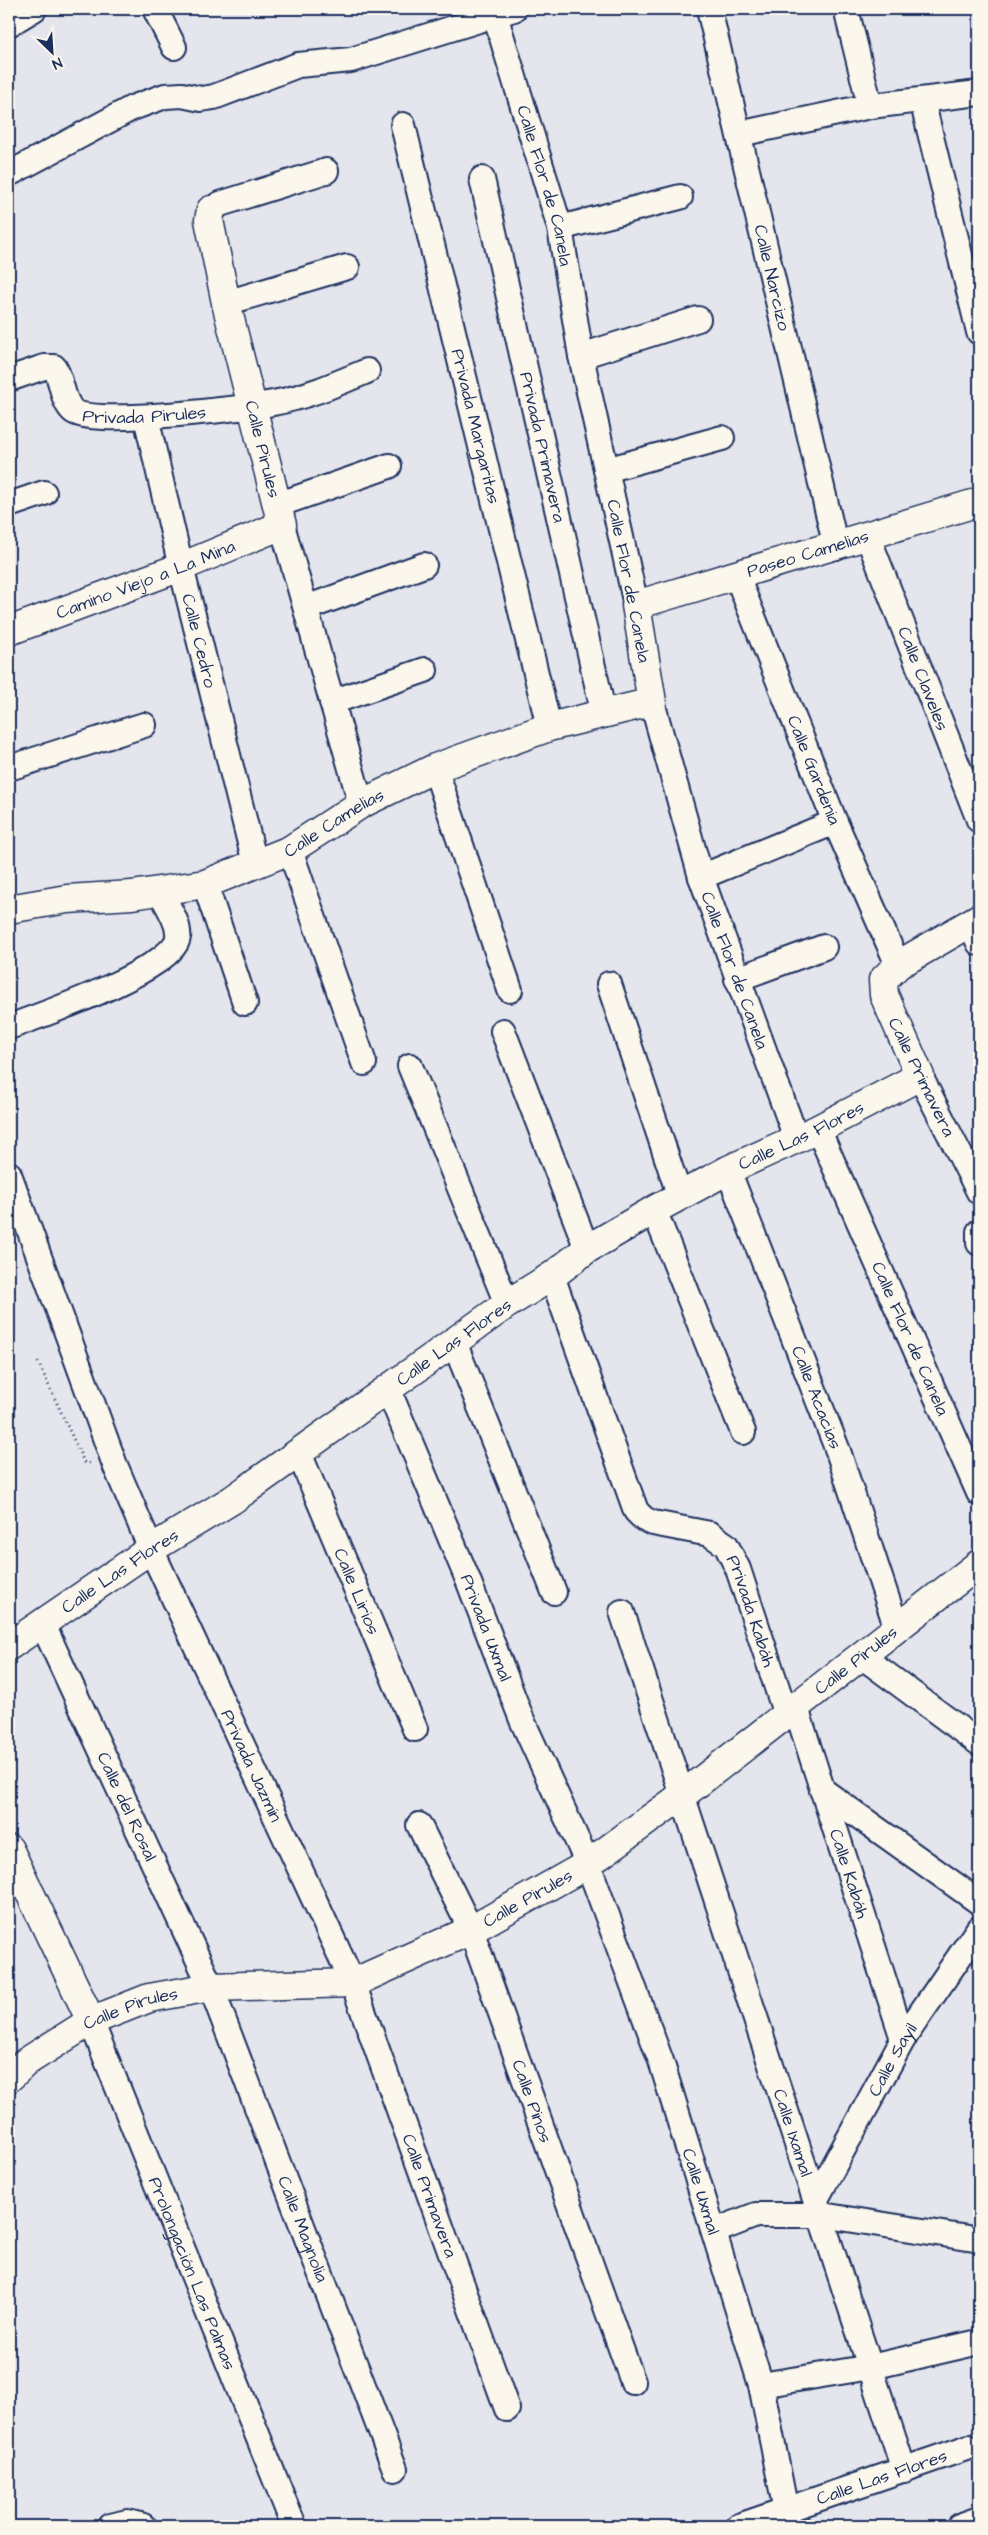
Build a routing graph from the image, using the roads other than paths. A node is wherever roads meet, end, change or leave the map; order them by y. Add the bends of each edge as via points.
1 (34, 9) edge
2 (155, 9) edge
3 (709, 9) edge
4 (504, 12) edge
5 (848, 17) dead end
6 (9, 24) edge
7 (174, 47) dead end
8 (979, 93) edge
9 (922, 100) junction
10 (870, 106) junction
11 (403, 125) dead end
12 (739, 134) junction
13 (326, 171) dead end
14 (9, 174) edge
15 (482, 179) dead end
16 (680, 197) dead end
17 (210, 210) joint
18 (560, 228) junction
19 (347, 267) dead end
20 (226, 303) junction
21 (698, 319) dead end
22 (979, 332) edge
23 (582, 356) junction
24 (366, 371) dead end
25 (9, 379) edge
26 (252, 406) junction
27 (146, 417) junction
28 (722, 438) dead end
29 (389, 466) dead end
30 (606, 470) junction
31 (44, 494) dead end
32 (979, 502) edge
33 (9, 505) edge
34 (280, 515) junction
35 (868, 537) junction
36 (836, 546) junction
37 (424, 565) dead end
38 (181, 567) junction
39 (736, 574) junction
40 (636, 604) junction
41 (306, 608) junction
42 (9, 631) edge
43 (425, 670) dead end
44 (332, 702) junction
45 (652, 702) junction
46 (604, 715) junction
47 (144, 725) dead end
48 (549, 727) junction
49 (9, 768) edge
50 (435, 768) junction
51 (361, 804) junction
52 (979, 820) edge
53 (835, 822) junction
54 (290, 850) junction
55 (255, 863) junction
56 (701, 877) junction
57 (204, 884) junction
58 (160, 891) junction
59 (9, 909) edge
60 (976, 928) edge
61 (824, 947) dead end
62 (898, 965) junction
63 (737, 979) junction
64 (609, 984) dead end
65 (510, 990) dead end
66 (245, 1003) dead end
67 (9, 1027) edge
68 (503, 1031) dead end
69 (364, 1063) dead end
70 (410, 1066) dead end
71 (920, 1076) junction
72 (807, 1134) junction
73 (728, 1170) junction
74 (9, 1174) edge
75 (979, 1192) edge
76 (680, 1196) junction
77 (654, 1210) junction
78 (979, 1232) edge
79 (979, 1243) edge
80 (587, 1248) junction
81 (552, 1276) junction
82 (507, 1304) junction
83 (454, 1342) junction
84 (388, 1389) junction
85 (743, 1432) dead end
86 (299, 1453) junction
87 (979, 1493) edge
88 (151, 1549) junction
89 (978, 1568) edge
90 (554, 1592) dead end
91 (622, 1612) dead end
92 (43, 1625) junction
93 (897, 1629) junction
94 (9, 1646) edge
95 (863, 1657) junction
96 (791, 1712) junction
97 (415, 1729) dead end
98 (979, 1743) edge
99 (822, 1790) junction
100 (684, 1794) junction
101 (419, 1824) dead end
102 (9, 1849) edge
103 (588, 1864) junction
104 (979, 1902) edge
105 (979, 1928) edge
106 (471, 1930) junction
107 (353, 1983) junction
108 (211, 1987) junction
109 (91, 2021) junction
110 (903, 2039) junction
111 (9, 2078) edge
112 (819, 2207) junction
113 (715, 2231) junction
114 (978, 2234) edge
115 (979, 2342) edge
116 (871, 2367) junction
117 (633, 2382) dead end
118 (761, 2385) junction
119 (508, 2409) dead end
120 (970, 2447) dead end
121 (395, 2469) dead end
122 (904, 2470) junction
123 (788, 2518) edge
124 (979, 2519) edge
125 (141, 2525) edge
126 (111, 2526) edge
127 (294, 2526) edge
128 (739, 2526) edge
129 (959, 2526) edge

1 - 6 street
2 - 7 street
3 - 12 street, Calle Narcizo
4 - 14 street, Calle Flor de Canela via 352,60 298,65 214,97 165,96 132,108
4 - 18 street, Calle Flor de Canela
5 - 10 street
8 - 9 street
9 - 10 street
9 - 22 street
10 - 12 street
11 - 48 street, Privada Margaritas
12 - 36 street, Calle Narcizo
13 - 17 street, Calle Pirules via 220,204
15 - 46 street, Privada Primavera
16 - 18 street
17 - 20 street, Calle Pirules via 209,220
18 - 23 street, Calle Flor de Canela
19 - 20 street
20 - 26 street, Calle Pirules
21 - 23 street
23 - 30 street, Calle Flor de Canela
24 - 26 street, Privada Pirules via 315,392
25 - 27 street, Privada Pirules via 54,366 66,400 74,412 84,416
26 - 27 street, Privada Pirules
26 - 34 street, Calle Pirules
27 - 38 street, Calle Cedro
28 - 30 street
29 - 34 street
30 - 40 street, Calle Flor de Canela
31 - 33 street
32 - 35 street, Paseo Camelias
34 - 38 street, Camino Viejo a La Mina
34 - 41 street, Calle Pirules
35 - 36 street, Paseo Camelias
35 - 52 street, Calle Claveles
36 - 39 street, Paseo Camelias
37 - 41 street
38 - 42 street, Camino Viejo a La Mina
38 - 55 street, Calle Cedro
39 - 40 street, Paseo Camelias
39 - 53 street, Calle Gardenia
40 - 45 street, Calle Flor de Canela
41 - 44 street, Calle Pirules
43 - 44 street
44 - 51 street, Calle Pirules
45 - 46 street, Calle Camelias
45 - 56 street, Calle Flor de Canela
46 - 48 street, Calle Camelias
47 - 49 street
48 - 50 street, Calle Camelias
50 - 51 street, Calle Camelias
50 - 65 street
51 - 54 street, Calle Camelias
53 - 56 street
53 - 62 street, Calle Gardenia
54 - 55 street, Calle Camelias
54 - 69 street
55 - 57 street, Calle Camelias
56 - 63 street, Calle Flor de Canela
57 - 58 street, Calle Camelias
57 - 66 street
58 - 59 street, Calle Camelias via 67,899
58 - 67 street via 178,937 175,946 163,958 87,998
60 - 62 street
61 - 63 street
62 - 71 street, Calle Primavera via 883,980 882,987
63 - 72 street, Calle Flor de Canela
64 - 76 street
68 - 80 street
70 - 82 street
71 - 72 street, Calle Las Flores
71 - 75 street, Calle Primavera
72 - 73 street, Calle Las Flores
72 - 87 street, Calle Flor de Canela
73 - 76 street, Calle Las Flores
73 - 93 street, Calle Acacias via 838,1452
74 - 88 street, Privada Jazmín via 115,1465
76 - 77 street, Calle Las Flores
77 - 80 street, Calle Las Flores
77 - 85 street
78 - 79 street
80 - 81 street, Calle Las Flores
81 - 82 street, Calle Las Flores
81 - 96 street, Privada Kabáh via 636,1511 644,1519 710,1534 726,1545
82 - 83 street, Calle Las Flores
83 - 84 street, Calle Las Flores
83 - 90 street
84 - 86 street, Calle Las Flores
84 - 103 street, Privada Uxmal via 522,1720
86 - 88 street, Calle Las Flores via 232,1500
86 - 97 street, Calle Lirios
88 - 92 street, Calle Las Flores
88 - 107 street, Privada Jazmín
89 - 93 street, Calle Pirules
91 - 100 street, Calle Ixamal
92 - 94 street, Calle Las Flores
92 - 108 street, Calle del Rosal
93 - 95 street, Calle Pirules
95 - 96 street, Calle Pirules
95 - 98 street
96 - 99 street, Calle Kabáh
96 - 100 street, Calle Pirules
99 - 104 street
99 - 110 street, Calle Kabáh
100 - 103 street, Calle Pirules
100 - 112 street, Calle Ixamal
101 - 106 street, Calle Pinos
102 - 109 street
103 - 106 street, Calle Pirules
103 - 113 street, Calle Uxmal via 661,2061
105 - 110 street, Calle Sayil
106 - 107 street, Calle Pirules
106 - 117 street, Calle Pinos
107 - 108 street, Calle Pirules
107 - 119 street, Calle Primavera
108 - 109 street, Calle Pirules via 149,1998
108 - 121 street, Calle Magnolia
109 - 111 street, Calle Pirules via 26,2062
109 - 127 street, Prolongación Las Palmas
110 - 112 street, Calle Sayil
112 - 113 street via 756,2215
112 - 114 street
112 - 116 street, Calle Ixamal
113 - 118 street, Calle Uxmal
115 - 116 street
116 - 118 street
116 - 122 street, Calle Ixamal
118 - 123 street, Calle Uxmal
120 - 122 street, Calle Las Flores
122 - 123 street, Calle Las Flores
123 - 128 street, Calle Las Flores
124 - 129 street
125 - 126 street via 118,2523

